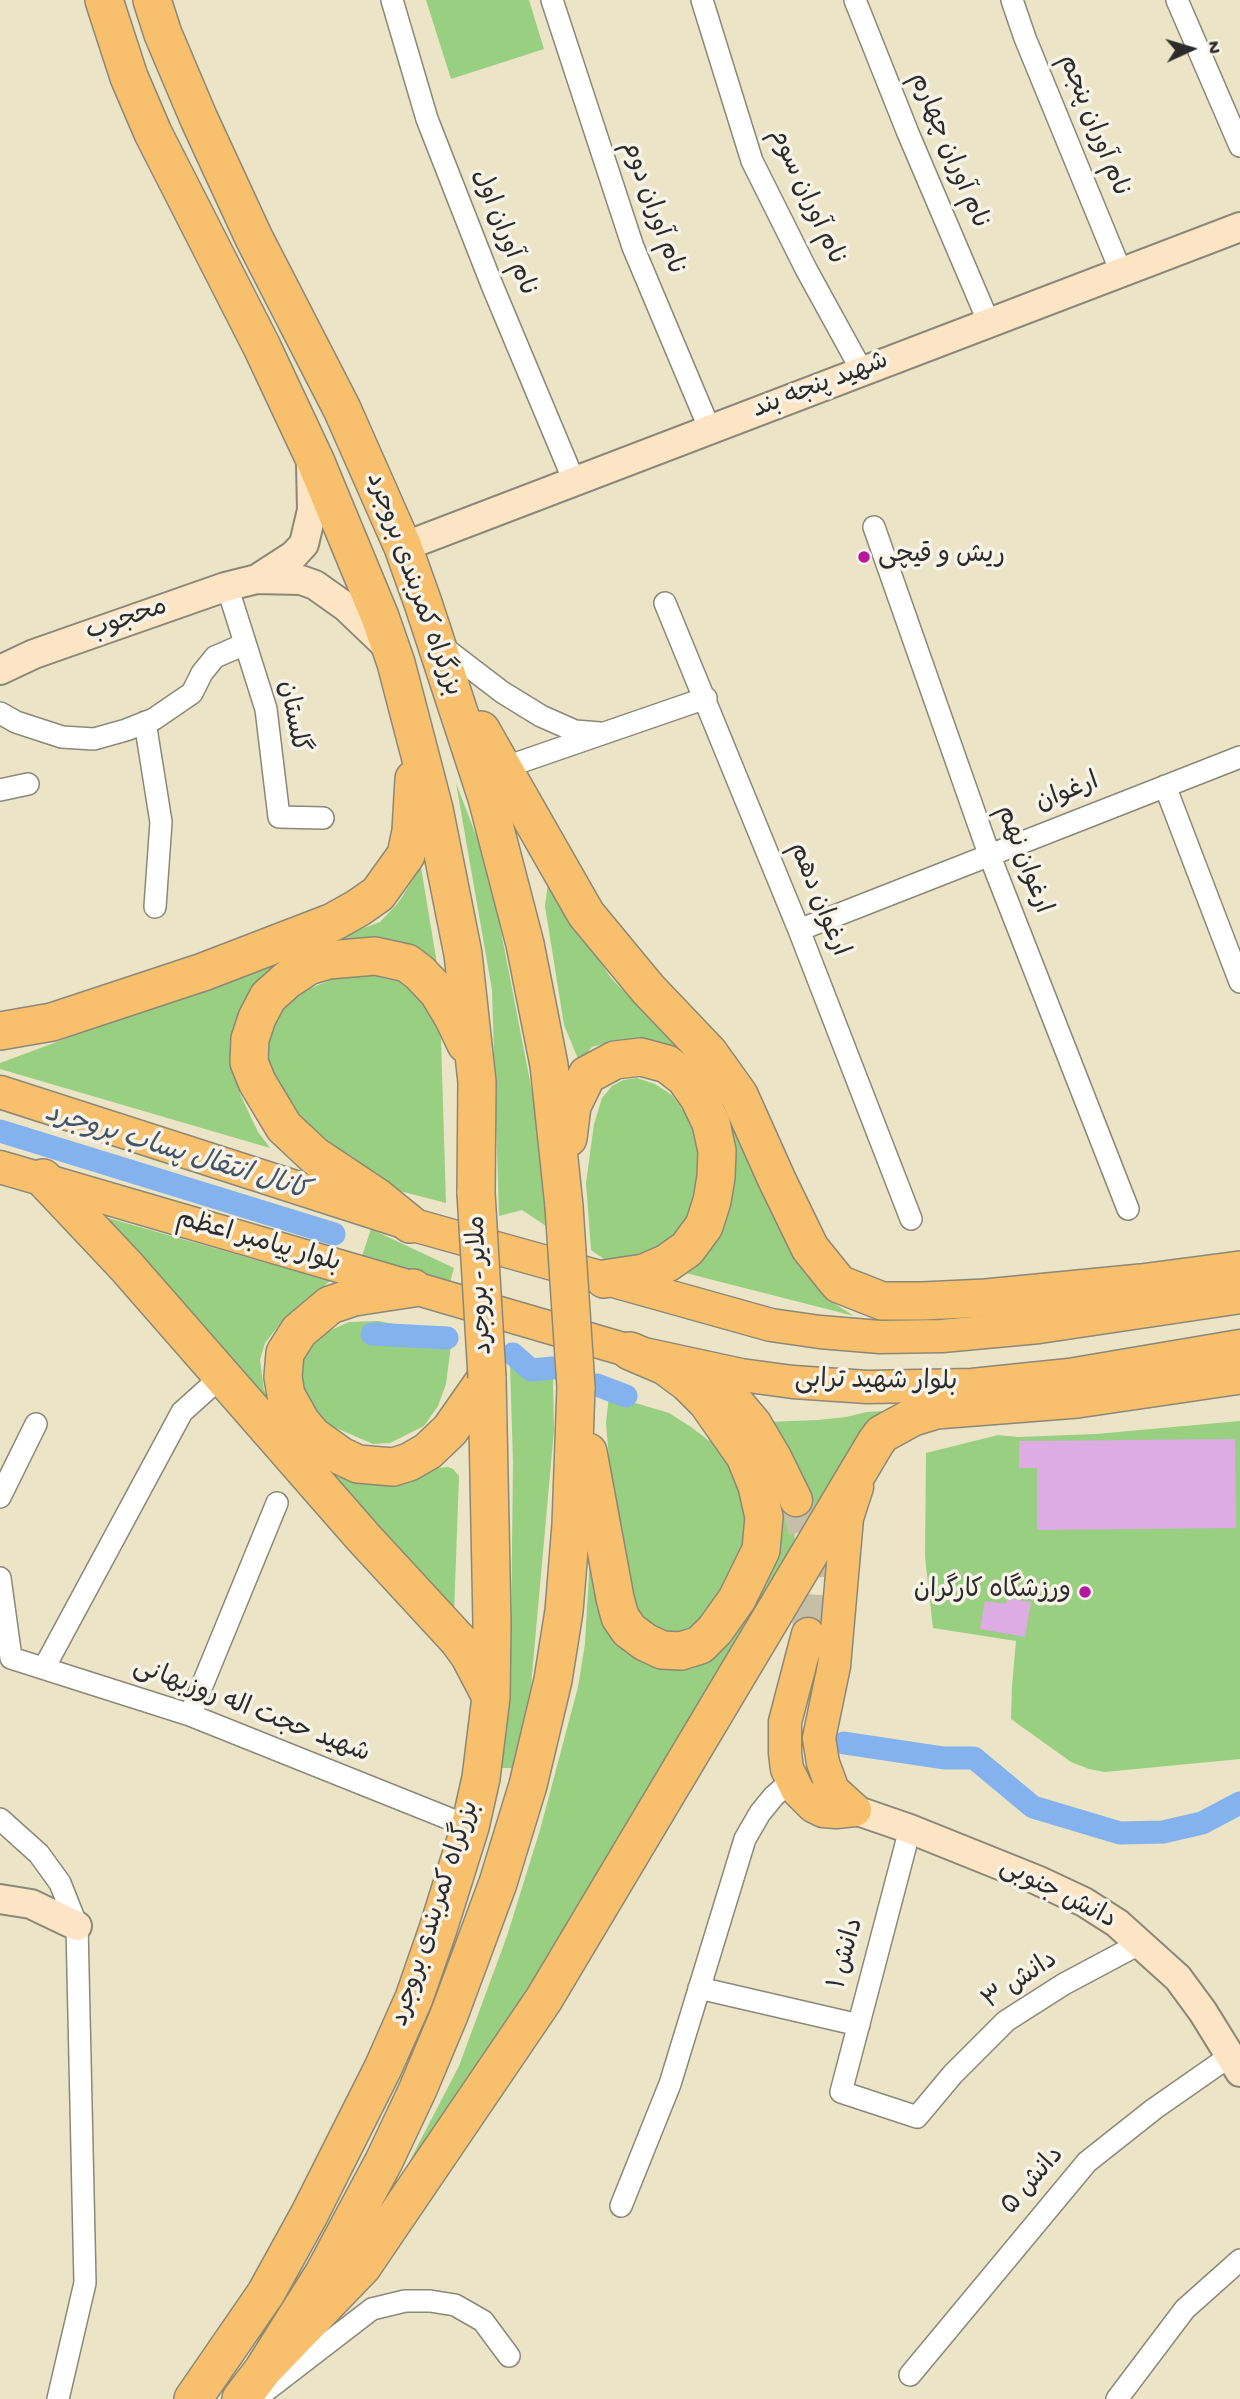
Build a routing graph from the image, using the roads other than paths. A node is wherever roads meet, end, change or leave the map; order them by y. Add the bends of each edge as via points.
1 (104, 0) edge
2 (152, 0) edge
3 (393, 0) edge
4 (552, 0) edge
5 (702, 0) edge
6 (855, 0) edge
7 (1012, 0) edge
8 (1177, 0) edge
9 (1240, 146) edge
10 (1240, 227) edge
11 (1121, 272) junction
12 (989, 323) junction
13 (862, 371) junction
14 (710, 430) junction
15 (311, 452) junction
16 (573, 481) junction
17 (874, 527) dead end
18 (403, 547) junction
19 (257, 579) junction
20 (228, 586) junction
21 (665, 603) dead end
22 (435, 641) junction
23 (245, 644) junction
24 (392, 651) junction
25 (0, 670) edge
26 (706, 698) junction
27 (407, 705) junction
28 (0, 713) edge
29 (145, 722) junction
30 (605, 734) junction
31 (1240, 757) edge
32 (503, 768) junction
33 (27, 783) dead end
34 (1165, 786) junction
35 (0, 790) edge
36 (323, 818) dead end
37 (989, 854) junction
38 (155, 907) dead end
39 (799, 930) junction
40 (1240, 982) edge
41 (0, 1031) edge
42 (477, 1082) junction
43 (0, 1092) edge
44 (0, 1167) edge
45 (43, 1178) junction
46 (476, 1192) joint
47 (564, 1206) junction
48 (1128, 1209) dead end
49 (911, 1219) dead end
50 (410, 1224) junction
51 (1240, 1270) edge
52 (604, 1279) junction
53 (413, 1288) junction
54 (1240, 1297) edge
55 (516, 1318) joint
56 (1240, 1346) edge
57 (630, 1351) junction
58 (704, 1367) junction
59 (1240, 1375) edge
60 (222, 1376) junction
61 (487, 1377) junction
62 (576, 1387) junction
63 (36, 1424) dead end
64 (876, 1442) junction
65 (0, 1497) edge
66 (796, 1500) tunnel mouth
67 (277, 1503) dead end
68 (0, 1578) edge
69 (807, 1634) tunnel mouth
70 (5, 1662) edge
71 (44, 1668) junction
72 (491, 1697) junction
73 (190, 1715) junction
74 (792, 1781) junction
75 (855, 1810) junction
76 (0, 1819) edge
77 (470, 1827) junction
78 (910, 1829) junction
79 (0, 1899) edge
80 (76, 1926) junction
81 (1142, 1943) junction
82 (699, 1988) junction
83 (859, 2025) junction
84 (1235, 2064) edge
85 (841, 2092) joint
86 (621, 2206) dead end
87 (1240, 2260) edge
88 (509, 2356) dead end
89 (910, 2375) dead end
90 (259, 2384) edge
91 (58, 2399) edge
92 (193, 2399) edge
93 (241, 2399) edge
94 (1117, 2399) edge

1 - 15 highway, بزرگراه کمربندی بروجرد via 153,133
2 - 18 highway, بزرگراه کمربندی بروجرد via 199,119 342,409
3 - 16 street, نام آوران اول via 427,119
4 - 14 street, نام آوران دوم via 633,247
5 - 13 street, نام آوران سوم via 752,161
6 - 12 street, نام آوران چهارم
7 - 11 street, نام آوران پنجم
8 - 9 street
10 - 11 street, شهید پنجه بند
11 - 12 street, شهید پنجه بند
12 - 13 street, شهید پنجه بند
13 - 14 street, شهید پنجه بند
14 - 16 street, شهید پنجه بند
15 - 19 street via 312,510 304,544
15 - 24 highway, بزرگراه کمربندی بروجرد
16 - 18 street, شهید پنجه بند
17 - 37 street, ارغوان نهم
18 - 22 highway, بزرگراه کمربندی بروجرد
19 - 20 street, محجوب
19 - 24 street via 302,580 315,585
20 - 23 street, گلستان
20 - 25 street, محجوب
21 - 26 street, ارغوان دهم
22 - 30 street via 541,716 575,731
22 - 32 highway
22 - 47 highway, بزرگراه کمربندی بروجرد via 487,798 525,944 549,1065
23 - 29 street via 215,657 192,693
23 - 36 street, گلستان via 265,709 279,817
24 - 27 highway, بزرگراه کمربندی بروجرد
26 - 30 street
26 - 39 street, ارغوان دهم
27 - 41 highway via 415,758 411,831 406,855 378,894 333,922 203,972 52,1022
27 - 42 highway, بزرگراه کمربندی بروجرد via 434,809 463,954
28 - 29 street via 35,729 75,739
29 - 38 street via 161,822
30 - 32 street
31 - 34 street, ارغوان
32 - 51 highway via 586,914 709,1053 739,1095 810,1248 839,1284 882,1301 923,1301
33 - 35 street
34 - 37 street, ارغوان
34 - 40 street
37 - 39 street, ارغوان
37 - 48 street, ارغوان نهم
39 - 49 street, ارغوان دهم
42 - 46 highway, بزرگراه کمربندی بروجرد
42 - 50 highway via 467,1046 438,992 407,963 394,958 349,957 308,966 268,997 257,1018 250,1039 250,1062 284,1127 315,1156
43 - 50 main road
44 - 45 main road, بلوار پیامبر اعظم
45 - 53 main road, بلوار پیامبر اعظم
45 - 60 highway
46 - 61 highway, ملایر - بروجرد, bridge
47 - 52 highway via 572,1106 587,1075 615,1060 641,1057 667,1064 685,1078 711,1123 717,1151 712,1201 704,1226 687,1249 667,1264
47 - 62 highway, bridge
50 - 52 main road, بلوار شهید ترابی
52 - 54 main road, بلوار شهید ترابی via 771,1325 880,1337 1040,1328
53 - 55 main road, بلوار پیامبر اعظم
53 - 61 highway via 330,1305 299,1331 285,1353 283,1377 286,1395 301,1422 341,1456 358,1464 393,1467 410,1462 436,1444
55 - 57 main road, بلوار شهید ترابی
56 - 58 main road, بلوار شهید ترابی via 1069,1375 930,1387 793,1382
57 - 58 main road, بلوار شهید ترابی
57 - 62 highway via 664,1366 707,1402 745,1456 757,1486 764,1517 761,1550 737,1599 700,1645 662,1650 629,1630 620,1617
58 - 66 main road via 755,1423
59 - 64 highway via 1077,1399 936,1410 890,1429
60 - 71 street via 182,1412
60 - 72 highway via 458,1640
61 - 72 highway, بزرگراه کمربندی بروجرد
62 - 90 highway, بزرگراه کمربندی بروجرد via 565,1611 528,1785 498,1883 449,2015 384,2161
63 - 65 street
64 - 75 main road via 847,1518 834,1666 819,1738 834,1790
64 - 90 highway via 544,1999 362,2267
67 - 73 street
68 - 70 street
69 - 74 main road via 785,1722 785,1753
70 - 71 street, شهید حجت اله روزبهانی
71 - 73 street, شهید حجت اله روزبهانی
72 - 77 highway, بزرگراه کمربندی بروجرد
73 - 77 street, شهید حجت اله روزبهانی
74 - 75 main road via 805,1799 823,1811
74 - 82 street via 760,1812 745,1839
75 - 78 street, دانش جنوبی
76 - 80 street via 39,1854 60,1883
77 - 92 highway, بزرگراه کمربندی بروجرد via 414,1998 383,2068 266,2293
78 - 81 street, دانش جنوبی via 1083,1902
78 - 83 street, دانش ۱
79 - 80 street via 32,1904
80 - 91 street via 85,2283
81 - 84 street, دانش جنوبی via 1178,1978
81 - 85 street, دانش ۳ via 1006,2021 917,2117
82 - 83 street
82 - 86 street via 670,2084
83 - 85 street, دانش ۱
84 - 89 street, دانش ۵ via 1154,2109 1087,2162
87 - 94 street via 1185,2309
88 - 90 street via 483,2321 455,2305 405,2301 372,2309
90 - 93 highway, بزرگراه کمربندی بروجرد

